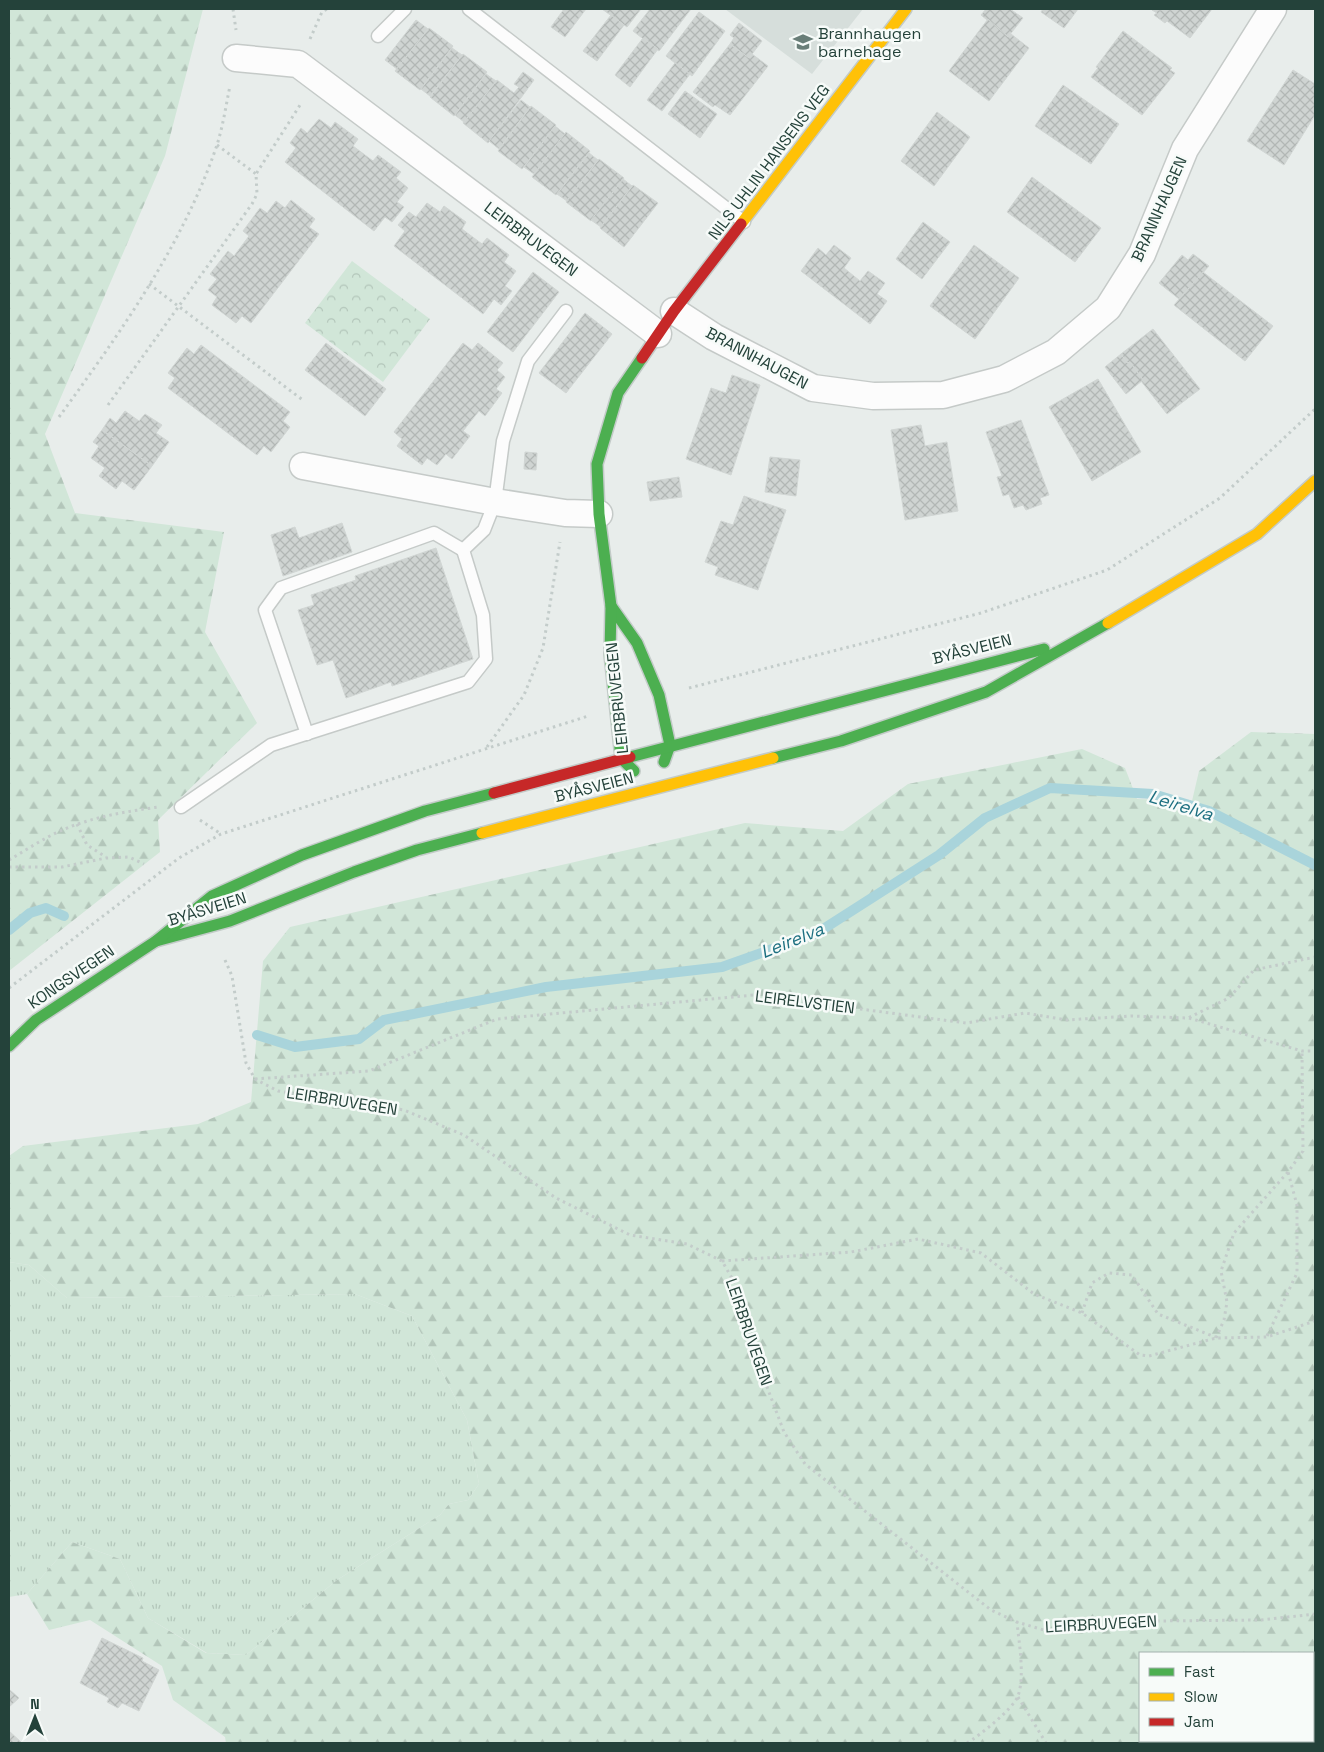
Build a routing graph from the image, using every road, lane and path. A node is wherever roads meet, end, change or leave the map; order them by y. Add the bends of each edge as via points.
1 (405, 9) edge
2 (469, 9) edge
3 (906, 9) edge
4 (1273, 9) edge
5 (378, 36) dead end
6 (236, 58) joint
7 (320, 81) junction
8 (217, 145) junction
9 (256, 174) junction
10 (744, 222) junction
11 (149, 284) junction
12 (179, 306) junction
13 (566, 311) dead end
14 (674, 311) junction
15 (658, 334) junction
16 (304, 402) dead end
17 (108, 405) dead end
18 (1315, 409) edge
19 (59, 417) dead end
20 (303, 466) dead end
21 (1315, 481) edge
22 (495, 502) junction
23 (599, 514) junction
24 (561, 539) dead end
25 (463, 550) junction
26 (611, 606) junction
27 (1070, 643) junction
28 (682, 690) dead end
29 (307, 734) junction
30 (670, 745) junction
31 (487, 747) dead end
32 (621, 758) junction
33 (654, 788) junction
34 (181, 807) junction
35 (77, 824) junction
36 (221, 834) dead end
37 (106, 858) junction
38 (9, 860) edge
39 (144, 864) dead end
40 (9, 867) edge
41 (156, 941) junction
42 (1315, 957) edge
43 (225, 960) dead end
44 (1188, 1018) junction
45 (9, 1046) edge
46 (1302, 1051) junction
47 (1315, 1052) edge
48 (255, 1079) junction
49 (1288, 1172) junction
50 (722, 1261) junction
51 (1082, 1313) junction
52 (1315, 1321) edge
53 (1267, 1337) junction
54 (1216, 1338) junction
55 (1315, 1614) edge
56 (1017, 1622) junction
57 (1018, 1697) junction
58 (967, 1743) edge
59 (1046, 1743) edge

1 - 5 lane
2 - 10 lane
3 - 10 main road, NILS UHLIN HANSENS VEG
4 - 14 street, BRANNHAUGEN via 1185,150 1142,254 1108,308 1056,352 1004,379 943,395 873,396 813,388 714,337
6 - 7 street, LEIRBRUVEGEN via 298,64
6 - 8 path
7 - 9 path
7 - 15 street, LEIRBRUVEGEN
8 - 9 path
8 - 11 path via 187,217
9 - 12 path via 257,194 252,204
10 - 14 main road, NILS UHLIN HANSENS VEG
11 - 12 path
11 - 19 path via 118,336
12 - 16 path
12 - 17 path
13 - 22 lane via 528,361 502,441
14 - 15 main road, NILS UHLIN HANSENS VEG
15 - 23 main road, LEIRBRUVEGEN via 618,393 597,464
18 - 28 path via 1220,498 1107,570 981,613
20 - 22 street
21 - 27 main road, BYÅSVEIEN via 1257,534 1126,614
22 - 23 street
22 - 25 lane via 484,530
23 - 26 main road, LEIRBRUVEGEN
24 - 31 path via 543,648 524,696
25 - 29 lane via 483,615 486,659 468,682
25 - 29 lane via 434,533 281,588 265,610
26 - 30 main road, LEIRBRUVEGEN via 638,643 659,696
26 - 32 main road, LEIRBRUVEGEN via 610,654
27 - 30 main road, BYÅSVEIEN
27 - 33 main road, BYÅSVEIEN via 986,692 841,741
29 - 34 lane via 271,745
30 - 32 main road, BYÅSVEIEN
30 - 33 main road
32 - 33 main road, LEIRBRUVEGEN
32 - 41 main road, BYÅSVEIEN via 426,811 302,856 212,896
33 - 41 main road, BYÅSVEIEN via 417,850 230,921
34 - 35 path via 146,809
34 - 36 path
35 - 37 path via 87,845
35 - 38 path
37 - 39 path via 128,856
37 - 40 path via 62,867
41 - 45 main road, KONGSVEGEN via 36,1020
42 - 44 path, LEIRELVSTIEN via 1254,970 1229,998
43 - 48 path via 232,976 246,1063
44 - 46 path
44 - 48 path, LEIRELVSTIEN via 1132,1016 1067,1020 1025,1013 966,1024 754,995 497,1019 369,1071
46 - 47 path
46 - 49 path via 1303,1150
48 - 50 path, LEIRBRUVEGEN via 278,1091 404,1110 464,1135 556,1198 630,1234 687,1244
49 - 53 path via 1298,1205 1297,1273
49 - 54 path via 1234,1233 1221,1271 1227,1302
50 - 51 path via 851,1252 918,1239 981,1253 1034,1294
50 - 56 path, LEIRBRUVEGEN via 736,1284 752,1347 784,1432 805,1464 991,1610
51 - 54 path via 1140,1355 1149,1356
51 - 54 path via 1092,1284 1109,1273 1132,1276 1158,1314
52 - 53 path
53 - 54 path
55 - 56 path, LEIRBRUVEGEN via 1261,1620 1158,1620 1047,1631
56 - 57 path via 1021,1664
57 - 58 path via 984,1733
57 - 59 path

